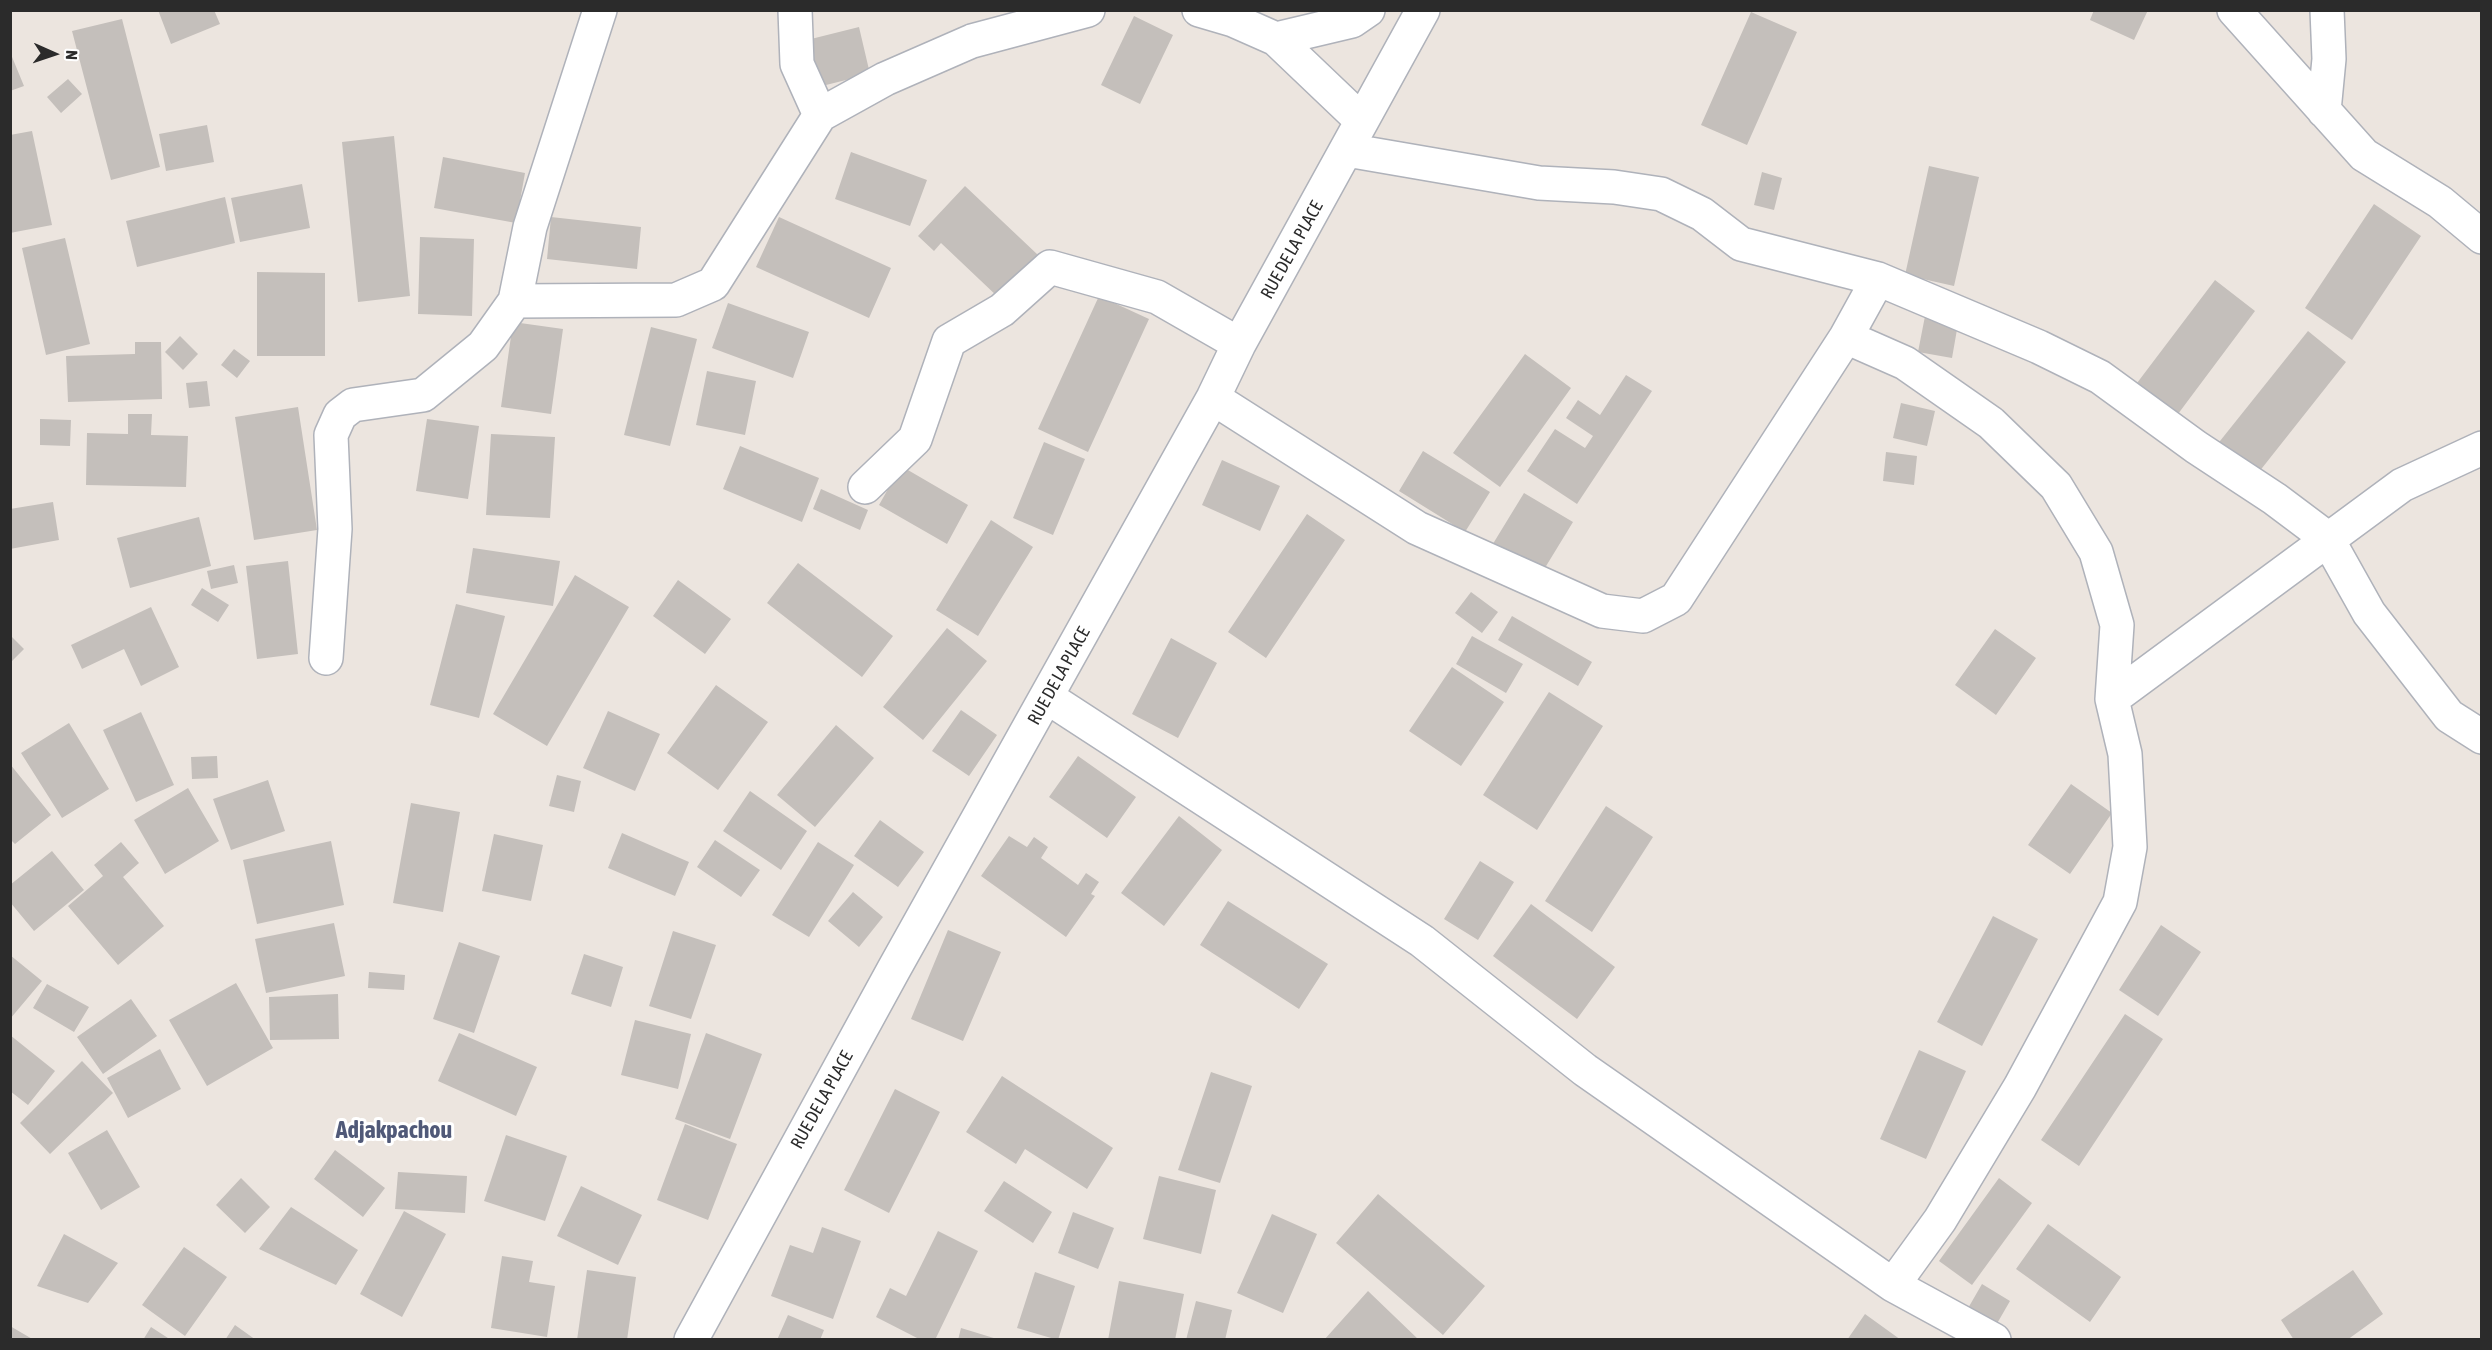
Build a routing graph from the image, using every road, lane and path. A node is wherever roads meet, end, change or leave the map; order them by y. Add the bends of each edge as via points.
1 (600, 10) edge
2 (795, 10) edge
3 (1088, 10) edge
4 (1199, 10) edge
5 (1368, 10) edge
6 (1423, 10) edge
7 (2234, 10) edge
8 (2327, 10) edge
9 (1276, 39) junction
10 (2324, 111) junction
11 (820, 116) junction
12 (1361, 120) junction
13 (1347, 150) junction
14 (2481, 237) edge
15 (1878, 279) junction
16 (515, 301) junction
17 (1846, 337) junction
18 (1239, 344) junction
19 (1213, 398) junction
20 (2481, 448) edge
21 (865, 486) dead end
22 (2326, 538) junction
23 (326, 658) dead end
24 (1047, 697) junction
25 (2112, 699) junction
26 (2481, 737) edge
27 (1893, 1285) junction
28 (691, 1340) edge
29 (1994, 1340) edge

1 - 16 street via 530,227
2 - 11 street via 797,64
3 - 11 street via 972,41 885,79
4 - 9 street
5 - 9 street via 1352,21
6 - 12 street, RUE DE LA PLACE
7 - 10 street
8 - 10 street via 2329,59
9 - 12 street
10 - 14 street via 2364,155 2440,202
11 - 16 street via 713,285 676,300
12 - 13 street, RUE DE LA PLACE
13 - 15 street via 1539,183 1661,194 1702,214 1741,244
13 - 18 street, RUE DE LA PLACE
15 - 17 street
15 - 22 street via 2100,377
16 - 23 street via 483,346 423,395 353,405 340,415 331,435 335,529
17 - 19 street via 1676,599 1643,616 1602,611 1417,528
17 - 25 street via 1905,363 1991,423 2056,486 2096,552 2117,625
18 - 19 street, RUE DE LA PLACE
18 - 21 street via 1156,297 1050,267 1002,310 949,341 915,439
19 - 24 street, RUE DE LA PLACE
20 - 22 street via 2402,485
22 - 25 street
22 - 26 street via 2370,613 2449,716
24 - 27 street via 1422,941 1586,1070
24 - 28 street, RUE DE LA PLACE
25 - 27 street via 2126,754 2130,847 2120,902 2020,1087 1940,1220
27 - 29 street

